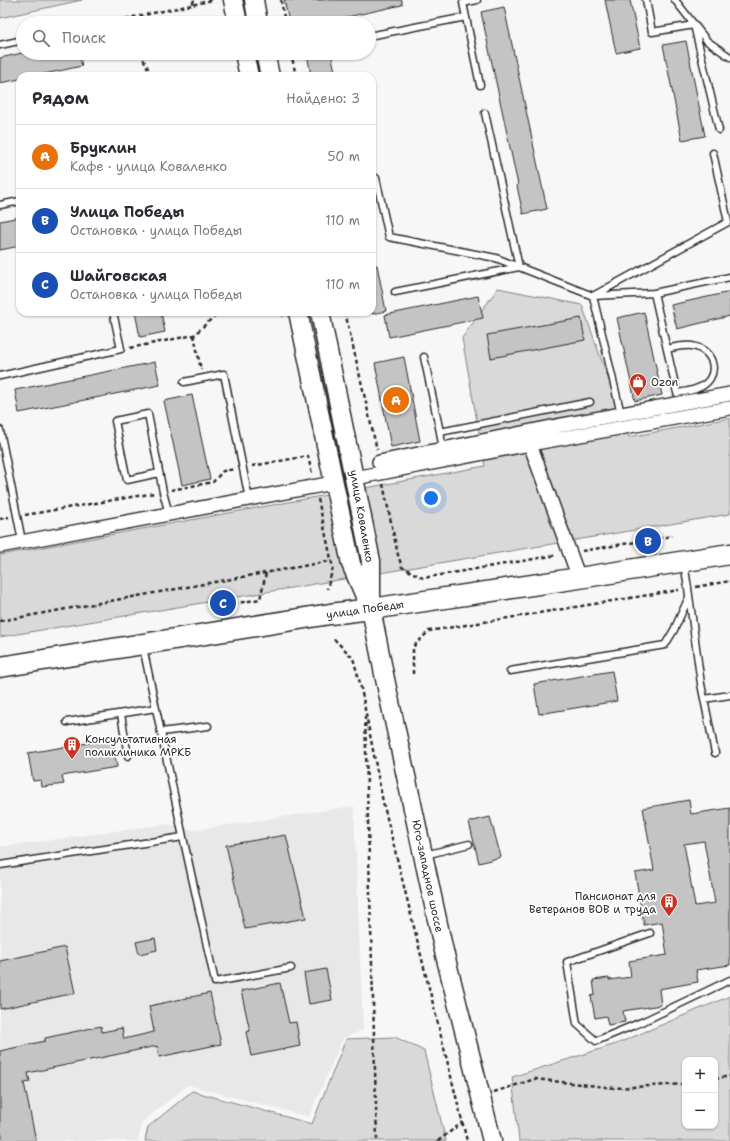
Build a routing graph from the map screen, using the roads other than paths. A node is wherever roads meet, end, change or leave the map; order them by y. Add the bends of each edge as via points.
1 (233, 0) edge
2 (254, 0) edge
3 (477, 0) edge
4 (646, 0) edge
5 (675, 0) edge
6 (236, 16) edge
7 (257, 16) edge
8 (466, 17) junction
9 (694, 25) junction
10 (376, 35) edge
11 (16, 42) edge
12 (0, 45) edge
13 (730, 57) edge
14 (246, 60) edge
15 (267, 60) edge
16 (248, 72) edge
17 (269, 72) edge
18 (480, 85) dead end
19 (485, 113) dead end
20 (719, 130) dead end
21 (713, 153) dead end
22 (376, 178) dead end
23 (16, 203) edge
24 (0, 205) edge
25 (519, 267) junction
26 (730, 277) edge
27 (395, 292) dead end
28 (654, 293) junction
29 (593, 296) junction
30 (114, 316) edge
31 (299, 316) edge
32 (321, 316) edge
33 (667, 349) junction
34 (424, 357) dead end
35 (0, 376) edge
36 (184, 382) dead end
37 (730, 394) edge
38 (590, 402) dead end
39 (730, 408) edge
40 (620, 413) junction
41 (624, 427) junction
42 (0, 430) edge
43 (440, 432) junction
44 (530, 444) junction
45 (444, 455) junction
46 (160, 473) junction
47 (355, 478) junction
48 (333, 483) junction
49 (249, 499) junction
50 (169, 514) junction
51 (22, 541) junction
52 (0, 546) edge
53 (730, 554) edge
54 (683, 562) junction
55 (579, 578) junction
56 (689, 597) junction
57 (371, 609) junction
58 (143, 644) junction
59 (0, 667) edge
60 (510, 671) dead end
61 (730, 695) edge
62 (704, 699) junction
63 (156, 708) junction
64 (121, 714) junction
65 (67, 722) dead end
66 (208, 726) dead end
67 (161, 732) junction
68 (715, 753) dead end
69 (128, 756) dead end
70 (183, 837) junction
71 (469, 844) dead end
72 (423, 855) junction
73 (0, 865) edge
74 (650, 933) dead end
75 (290, 968) dead end
76 (730, 980) edge
77 (492, 1141) edge

1 - 6 main road
2 - 7 main road
3 - 8 lane via 464,3
4 - 9 lane via 652,32
5 - 9 lane
8 - 10 lane
8 - 18 lane
9 - 13 lane via 707,41
9 - 20 lane
11 - 12 lane
14 - 16 main road
15 - 17 main road
19 - 25 lane
21 - 29 lane via 728,222
22 - 25 lane via 389,237 496,258
23 - 24 lane
25 - 27 lane
25 - 29 lane
26 - 28 lane
28 - 29 lane
28 - 33 lane
29 - 40 lane
30 - 35 lane via 121,349
31 - 48 main road, улица Коваленко
32 - 47 main road, улица Коваленко
33 - 33 lane via 677,393 699,388 708,381 713,370 712,360 705,352 693,346
34 - 43 lane
36 - 49 lane via 224,374
37 - 40 street
38 - 43 lane
39 - 41 street
40 - 41 lane
40 - 45 street
41 - 44 street
42 - 51 lane
43 - 45 lane
44 - 45 street
44 - 55 street
45 - 47 street via 380,468
46 - 46 lane via 148,414 115,421 127,480
46 - 50 lane
47 - 48 main road
47 - 57 main road, улица Коваленко via 371,560
48 - 49 street
48 - 57 main road, улица Коваленко via 351,564
49 - 50 street
50 - 51 street
51 - 52 street
53 - 54 main road, улица Победы
54 - 55 main road, улица Победы
54 - 56 lane
55 - 57 main road, улица Победы
56 - 60 lane via 665,645
56 - 62 lane
57 - 58 main road, улица Победы
57 - 72 main road, Юго-западное шоссе
58 - 59 main road, улица Победы
58 - 63 lane
61 - 62 lane
62 - 68 lane
63 - 64 lane
63 - 67 lane
64 - 65 lane
64 - 69 lane
66 - 67 lane
67 - 70 lane
70 - 73 lane
70 - 75 lane via 215,982
71 - 72 lane
72 - 77 main road, Юго-западное шоссе via 443,947
74 - 76 lane via 567,962 577,1024 596,1041

